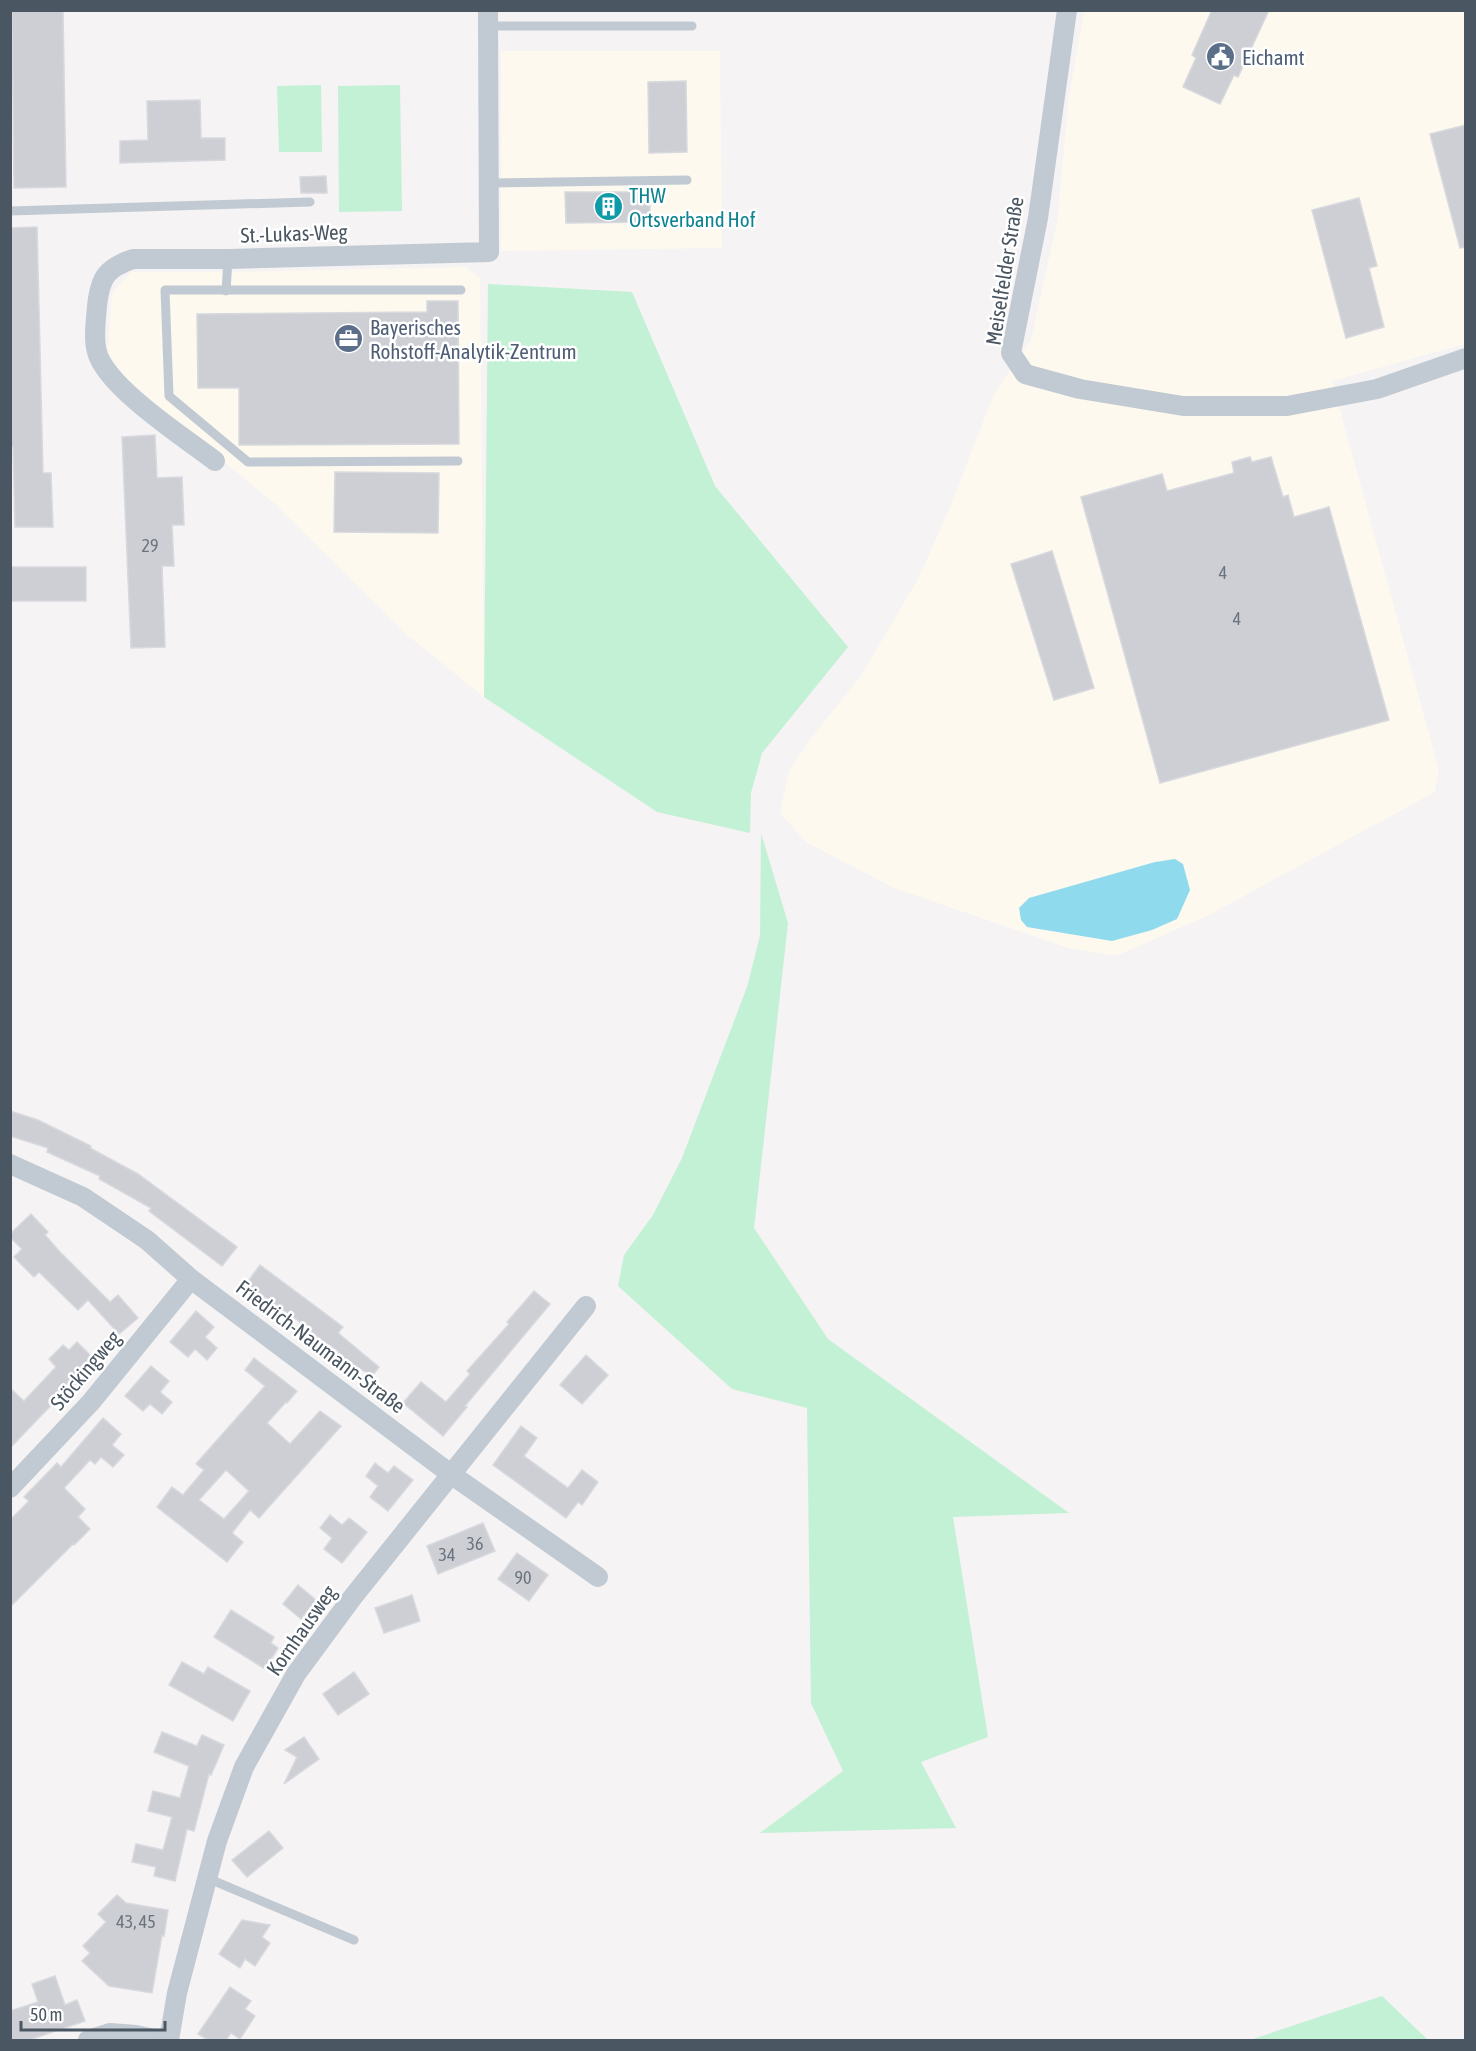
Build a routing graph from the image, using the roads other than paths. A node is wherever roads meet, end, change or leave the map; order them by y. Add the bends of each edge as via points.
1 (1066, 10) edge
2 (488, 18) edge
3 (692, 26) dead end
4 (687, 180) dead end
5 (489, 183) junction
6 (310, 202) dead end
7 (10, 211) edge
8 (228, 259) junction
9 (461, 290) dead end
10 (226, 291) junction
11 (1466, 358) edge
12 (215, 461) dead end
13 (458, 461) dead end
14 (10, 1164) edge
15 (191, 1279) junction
16 (586, 1306) dead end
17 (452, 1475) junction
18 (10, 1488) edge
19 (598, 1577) dead end
20 (207, 1878) junction
21 (354, 1941) dead end
22 (87, 2040) edge
23 (158, 2040) edge
24 (169, 2040) edge

1 - 11 street, Meiselfelder Straße via 1038,218 1011,353 1025,374 1080,389 1183,406 1287,406 1377,389
2 - 3 lane
2 - 5 street, St.-Lukas-Weg
4 - 5 lane
5 - 8 street, St.-Lukas-Weg via 489,252
6 - 7 lane
8 - 10 lane
8 - 12 street, St.-Lukas-Weg via 133,259 120,264 107,273 99,287 95,331 97,353 110,377
9 - 10 lane
10 - 13 lane via 165,290 169,396 249,462
14 - 15 street, Friedrich-Naumann-Straße via 83,1197 147,1240
15 - 17 street, Friedrich-Naumann-Straße
15 - 18 street, Stöckingweg via 91,1402
16 - 17 street, Kornhausweg
17 - 19 street, Friedrich-Naumann-Straße
17 - 20 street, Kornhausweg via 351,1598 297,1674 244,1767
20 - 21 lane
20 - 24 street, Kornhausweg
22 - 23 street via 111,2033

